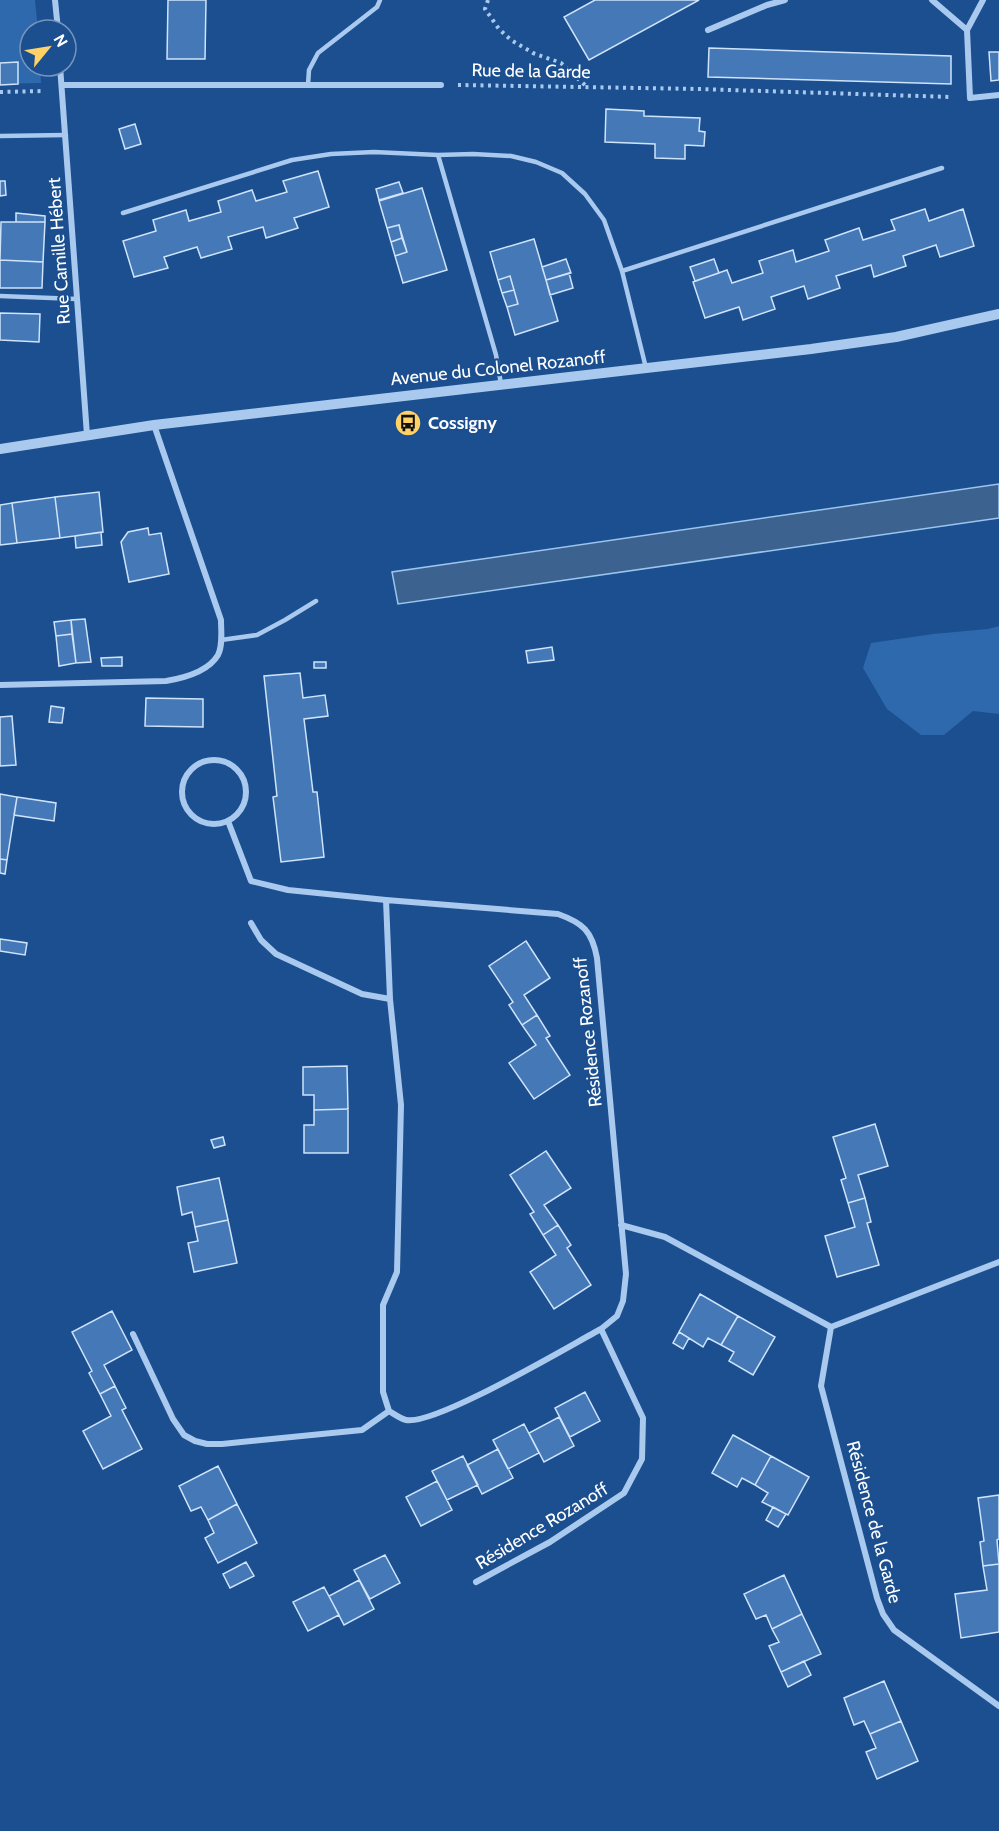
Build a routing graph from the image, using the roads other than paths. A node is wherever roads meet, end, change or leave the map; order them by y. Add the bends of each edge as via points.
1 (55, 0) edge
2 (380, 0) edge
3 (785, 0) edge
4 (933, 0) edge
5 (983, 0) edge
6 (57, 18) edge
7 (708, 30) dead end
8 (967, 30) junction
9 (61, 78) edge
10 (308, 85) junction
11 (441, 85) road end
12 (62, 88) junction
13 (999, 95) edge
14 (66, 135) junction
15 (0, 136) edge
16 (438, 155) junction
17 (942, 168) dead end
18 (123, 213) dead end
19 (622, 271) junction
20 (0, 296) edge
21 (77, 299) junction
22 (999, 314) edge
23 (646, 368) junction
24 (501, 385) junction
25 (154, 425) junction
26 (87, 435) junction
27 (0, 449) edge
28 (316, 601) dead end
29 (221, 640) junction
30 (0, 685) edge
31 (228, 821) junction
32 (386, 900) junction
33 (251, 923) dead end
34 (390, 999) junction
35 (621, 1225) junction
36 (999, 1262) edge
37 (831, 1327) junction
38 (601, 1329) junction
39 (133, 1334) dead end
40 (390, 1411) junction
41 (476, 1582) dead end
42 (999, 1706) edge

1 - 6 street
2 - 10 lane via 377,7 318,53 309,70
3 - 7 street
4 - 8 street
5 - 8 street
8 - 13 street via 970,98
9 - 12 street, Rue Camille Hébert
10 - 11 street
10 - 12 street
12 - 14 street, Rue Camille Hébert
14 - 15 lane
14 - 21 street, Rue Camille Hébert
16 - 18 lane via 375,152 292,160
16 - 19 lane via 511,156 562,173 585,194 604,220
16 - 24 lane via 496,355
17 - 19 lane
19 - 23 lane
20 - 21 lane
21 - 26 street, Rue Camille Hébert
22 - 23 street, Avenue du Colonel Rozanoff via 896,337
23 - 24 street, Avenue du Colonel Rozanoff
24 - 25 street, Avenue du Colonel Rozanoff
25 - 26 street, Avenue du Colonel Rozanoff
25 - 29 street via 221,620
26 - 27 street, Avenue du Colonel Rozanoff
28 - 29 lane via 257,635
29 - 30 street via 218,655 188,677 166,681
31 - 31 street via 244,802 244,780 230,764 219,760 198,764 184,781 185,804 200,820 217,824
31 - 32 street, Résidence Rozanoff via 251,881 288,890
32 - 34 street
32 - 35 street, Résidence Rozanoff via 558,914 575,920 586,930 597,958
33 - 34 street via 276,954 362,994
34 - 40 street via 401,1105 397,1272 383,1305 383,1392
35 - 37 street via 665,1237
35 - 38 street, Résidence Rozanoff via 626,1274 623,1301 617,1316
36 - 37 street
37 - 42 street, Résidence de la Garde via 822,1386 883,1614 894,1630
38 - 40 street, Résidence Rozanoff via 454,1407 425,1418 406,1420
38 - 41 street, Résidence Rozanoff via 644,1418 642,1459 624,1494 550,1542
39 - 40 street via 173,1419 184,1435 195,1441 222,1444 362,1430

